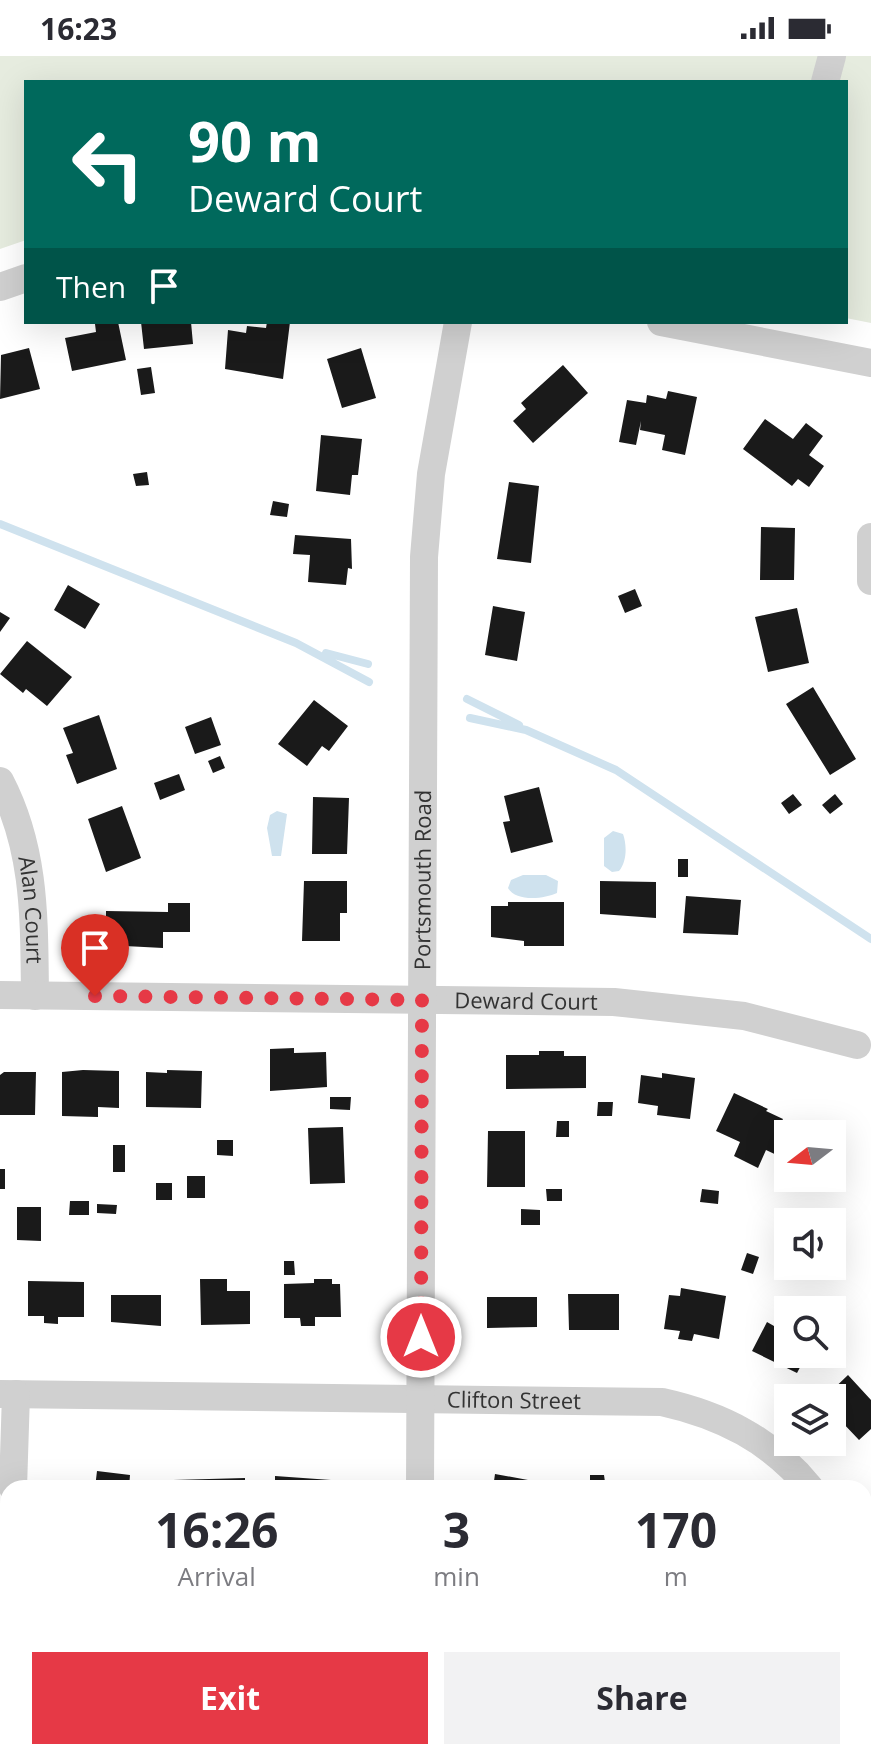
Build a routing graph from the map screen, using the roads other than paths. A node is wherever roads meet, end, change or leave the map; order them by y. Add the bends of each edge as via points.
1 (832, 56) edge
2 (826, 80) edge
3 (24, 279) edge
4 (0, 287) edge
5 (458, 324) edge
6 (684, 324) edge
7 (751, 330) edge
8 (871, 363) edge
9 (871, 537) edge
10 (871, 581) edge
11 (0, 781) edge
12 (0, 995) edge
13 (35, 996) junction
14 (422, 1000) junction
15 (857, 1045) dead end
16 (8, 1394) edge
17 (421, 1399) junction
18 (13, 1480) edge
19 (420, 1480) edge
20 (803, 1480) edge

1 - 2 street
3 - 4 street
5 - 14 street, Portsmouth Road via 431,474 424,557
6 - 7 street
7 - 8 street
9 - 10 street
11 - 13 street, Alan Court via 22,831 30,868
12 - 13 street, Deward Court
13 - 14 street, Deward Court
14 - 15 street, Deward Court via 655,1004 744,1016
14 - 17 street, Portsmouth Road
16 - 17 street, Clifton Street
16 - 18 street
17 - 19 street, Portsmouth Road
17 - 20 street, Clifton Street via 672,1404 718,1418 760,1440

